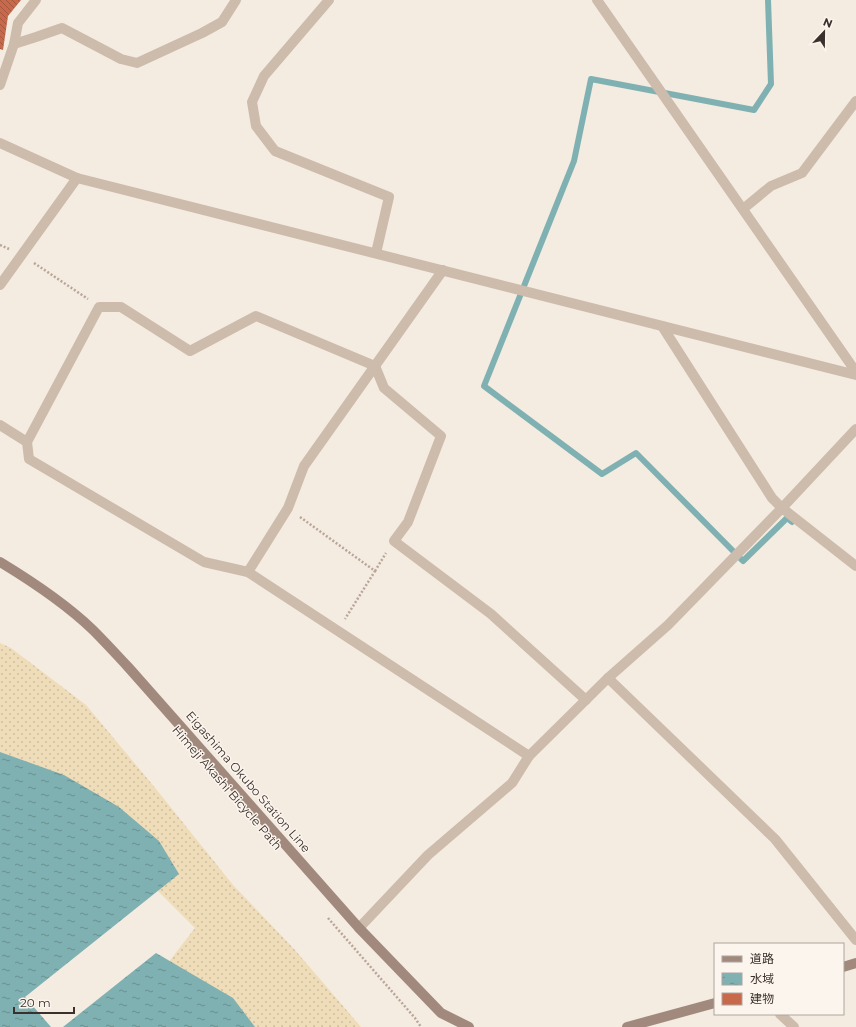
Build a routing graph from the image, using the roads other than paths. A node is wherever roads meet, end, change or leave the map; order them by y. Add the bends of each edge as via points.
1 (36, 0) edge
2 (236, 0) edge
3 (329, 0) edge
4 (597, 0) edge
5 (14, 44) junction
6 (0, 85) edge
7 (856, 101) edge
8 (0, 143) edge
9 (77, 178) junction
10 (743, 209) junction
11 (376, 253) junction
12 (443, 270) junction
13 (0, 285) edge
14 (662, 326) junction
15 (375, 366) junction
16 (856, 374) edge
17 (0, 425) edge
18 (856, 429) edge
19 (27, 442) junction
20 (782, 508) junction
21 (0, 562) edge
22 (856, 566) edge
23 (248, 572) junction
24 (608, 678) junction
25 (586, 700) junction
26 (529, 756) junction
27 (359, 928) junction
28 (856, 940) edge
29 (856, 963) edge
30 (844, 967) edge
31 (714, 1002) edge
32 (781, 1015) edge
33 (469, 1027) edge
34 (627, 1027) edge
35 (794, 1027) edge

1 - 5 street via 18,23
2 - 5 street via 222,22 137,63 121,59 62,28
3 - 11 street via 264,76 252,102 256,126 275,151 389,197
4 - 10 street
5 - 6 street
7 - 10 street via 802,172 771,186
8 - 9 street
9 - 11 street
9 - 13 street
10 - 16 street
11 - 12 street
12 - 14 street
12 - 15 street
14 - 16 street
14 - 20 street via 772,498
15 - 19 street via 256,316 190,351 121,306 99,306
15 - 23 street via 304,466 288,508
15 - 25 street via 384,388 441,436 408,522 394,541 491,614
17 - 19 street
18 - 20 street
19 - 23 street via 29,459 49,471 204,562
20 - 22 street
20 - 24 street via 668,626
21 - 27 main road, Eigashima Okubo Station Line via 32,581 92,629 150,690
23 - 26 street
24 - 25 street
24 - 28 street via 775,839
25 - 26 street
26 - 27 street via 512,783 428,855
27 - 33 main road, Eigashima Okubo Station Line via 441,1013
29 - 30 main road
31 - 34 main road
32 - 35 street

